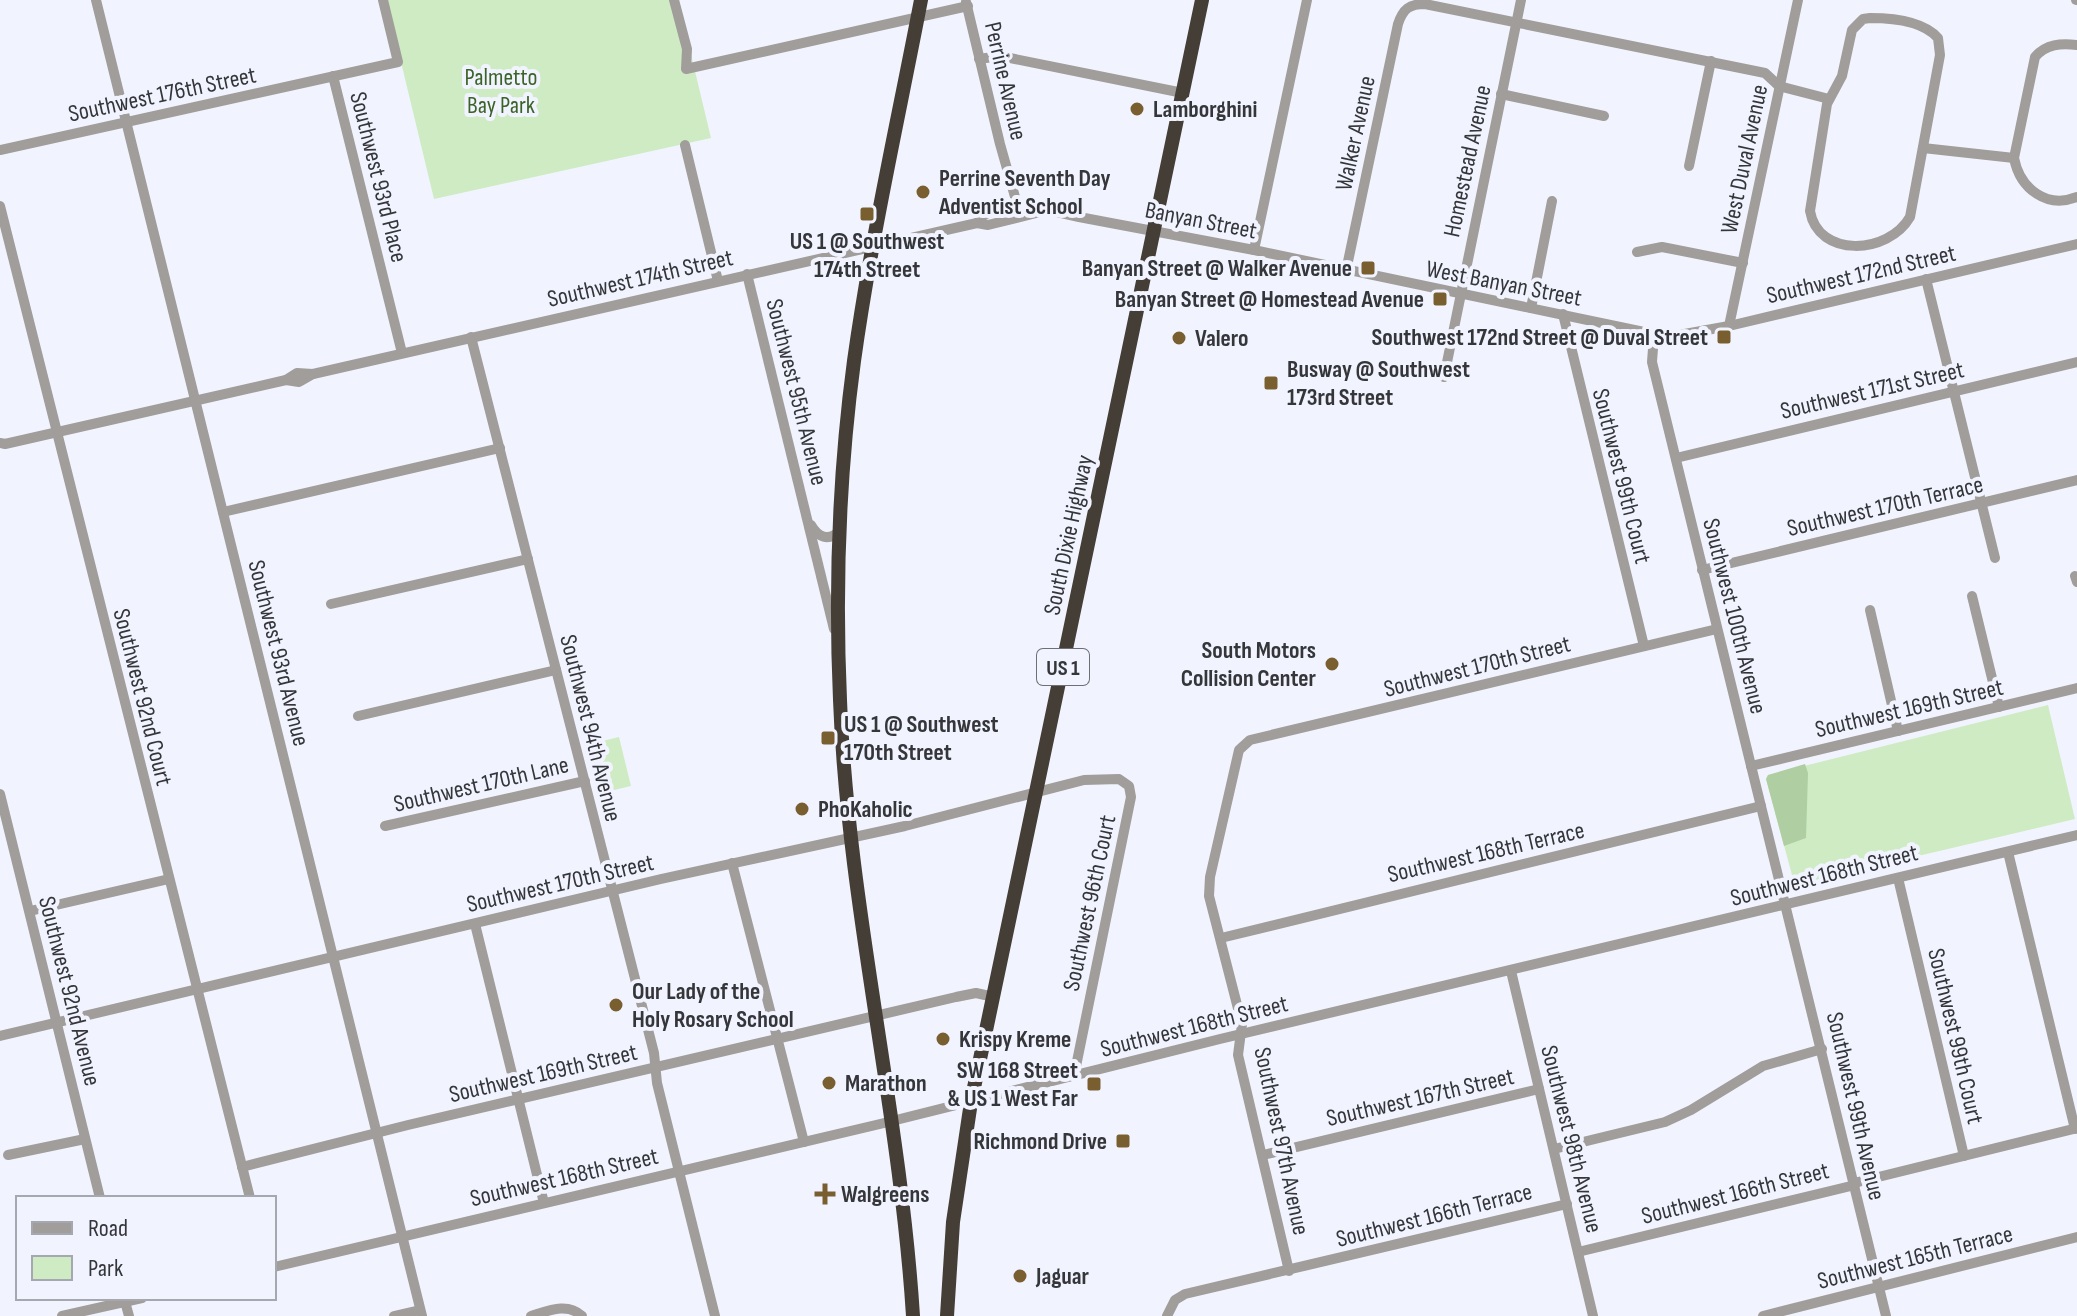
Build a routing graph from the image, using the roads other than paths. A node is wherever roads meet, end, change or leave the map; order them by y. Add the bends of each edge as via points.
1 (96, 0) edge
2 (383, 0) edge
3 (674, 0) edge
4 (921, 0) edge
5 (1202, 0) edge
6 (1307, 0) edge
7 (1521, 0) edge
8 (1798, 0) edge
9 (967, 3) edge
10 (1456, 5) edge
11 (918, 17) junction
12 (1517, 21) junction
13 (2077, 45) edge
14 (979, 59) junction
15 (1711, 61) junction
16 (333, 76) junction
17 (1779, 86) junction
18 (1183, 93) junction
19 (1501, 94) junction
20 (1829, 99) junction
21 (1604, 116) dead end
22 (127, 122) junction
23 (685, 145) dead end
24 (1923, 148) junction
25 (0, 150) edge
26 (2014, 158) junction
27 (1689, 166) dead end
28 (2077, 197) edge
29 (1552, 201) dead end
30 (1017, 205) junction
31 (0, 206) edge
32 (1048, 210) junction
33 (1021, 217) junction
34 (977, 223) junction
35 (1154, 231) junction
36 (2077, 244) edge
37 (872, 246) junction
38 (1254, 250) junction
39 (1637, 252) dead end
40 (1743, 263) junction
41 (1346, 271) junction
42 (747, 274) junction
43 (1926, 279) junction
44 (718, 281) junction
45 (1460, 294) junction
46 (1531, 308) junction
47 (1563, 314) junction
48 (1729, 326) junction
49 (1654, 335) junction
50 (471, 337) junction
51 (402, 353) junction
52 (2077, 362) edge
53 (1444, 377) dead end
54 (1955, 391) junction
55 (195, 400) junction
56 (55, 433) junction
57 (2, 445) edge
58 (500, 448) junction
59 (1676, 458) junction
60 (2077, 480) edge
61 (1982, 503) junction
62 (223, 512) junction
63 (808, 520) junction
64 (840, 531) junction
65 (1995, 558) dead end
66 (528, 559) junction
67 (1702, 570) junction
68 (1972, 596) dead end
69 (331, 604) dead end
70 (1870, 610) dead end
71 (1717, 629) junction
72 (1644, 646) junction
73 (839, 649) junction
74 (556, 670) junction
75 (2077, 688) edge
76 (1999, 707) junction
77 (358, 716) dead end
78 (1898, 731) junction
79 (1246, 742) joint
80 (1751, 766) junction
81 (585, 781) junction
82 (1129, 786) joint
83 (1036, 793) junction
84 (0, 794) edge
85 (1761, 806) junction
86 (2, 814) edge
87 (385, 826) dead end
88 (2077, 835) edge
89 (850, 837) junction
90 (2008, 852) junction
91 (732, 863) junction
92 (1898, 878) junction
93 (169, 879) junction
94 (611, 891) junction
95 (1787, 905) junction
96 (30, 911) junction
97 (475, 924) junction
98 (1221, 938) junction
99 (333, 956) junction
100 (1511, 971) junction
101 (197, 989) junction
102 (994, 997) junction
103 (876, 1016) junction
104 (58, 1024) junction
105 (1241, 1035) junction
106 (0, 1036) edge
107 (777, 1038) junction
108 (1822, 1049) junction
109 (655, 1068) junction
110 (1074, 1076) junction
111 (1539, 1089) junction
112 (518, 1099) junction
113 (971, 1102) junction
114 (893, 1121) junction
115 (2076, 1128) edge
116 (377, 1133) junction
117 (85, 1139) junction
118 (804, 1142) junction
119 (1554, 1149) junction
120 (8, 1155) dead end
121 (1263, 1155) junction
122 (1964, 1156) junction
123 (242, 1167) junction
124 (679, 1170) junction
125 (1854, 1184) junction
126 (99, 1196) edge
127 (249, 1196) edge
128 (544, 1203) junction
129 (1567, 1204) junction
130 (402, 1237) junction
131 (2077, 1237) edge
132 (1578, 1252) junction
133 (276, 1267) edge
134 (1289, 1271) junction
135 (1879, 1286) junction
136 (125, 1300) edge
137 (421, 1313) edge
138 (578, 1313) edge
139 (62, 1316) edge
140 (129, 1316) edge
141 (394, 1316) edge
142 (531, 1316) edge
143 (715, 1316) edge
144 (913, 1316) edge
145 (947, 1316) edge
146 (1167, 1316) edge
147 (1593, 1316) edge
148 (1763, 1316) edge
149 (1886, 1316) edge

1 - 22 street, Southwest 93rd Avenue
2 - 16 street, Southwest 93rd Place via 398,62
3 - 11 street via 687,49 686,69
4 - 11 highway
5 - 18 highway, South Dixie Highway / US 1
6 - 38 street
7 - 12 street, Homestead Avenue
8 - 17 street, West Duval Avenue
9 - 11 street
9 - 14 street, Perrine Avenue
10 - 12 street
10 - 41 street, Walker Avenue via 1408,7 1398,24
11 - 37 highway
12 - 15 street
12 - 19 street, Homestead Avenue
13 - 26 street via 2052,45 2035,57
14 - 18 street via 1000,56
14 - 30 street, Perrine Avenue
15 - 17 street via 1765,73
15 - 27 street
16 - 22 street, Southwest 176th Street
16 - 51 street, Southwest 93rd Place
17 - 20 street
17 - 40 street, West Duval Avenue
18 - 35 highway, South Dixie Highway / US 1
19 - 21 street
19 - 45 street, Homestead Avenue
20 - 24 street via 1842,76 1852,30 1863,19 1886,18 1928,29 1938,38 1940,55
20 - 24 street via 1810,211 1815,225 1834,241 1867,246 1900,230 1912,211
22 - 25 street, Southwest 176th Street
22 - 55 street, Southwest 93rd Avenue
23 - 44 street
24 - 26 street
26 - 28 street via 2017,169 2044,199 2062,202
29 - 46 street
30 - 32 street, Banyan Street
30 - 33 street, Perrine Avenue
30 - 34 street via 992,211
31 - 56 street, Southwest 92nd Court
32 - 33 street, Banyan Street
32 - 35 street, Banyan Street
33 - 34 street, Banyan Street
34 - 37 street, Southwest 174th Street
35 - 38 street, Banyan Street
35 - 83 highway, South Dixie Highway / US 1
36 - 43 street, Southwest 172nd Street
37 - 42 street, Southwest 174th Street
37 - 64 highway via 851,392
38 - 41 street, Banyan Street
39 - 40 street via 1662,247
40 - 48 street, West Duval Avenue
41 - 45 street, West Banyan Street
42 - 44 street, Southwest 174th Street
42 - 63 street, Southwest 95th Avenue
43 - 48 street, Southwest 172nd Street
43 - 54 street
44 - 50 street, Southwest 174th Street
45 - 46 street, West Banyan Street
45 - 53 street, Homestead Avenue
46 - 47 street, West Banyan Street
47 - 49 street, West Banyan Street
47 - 72 street, Southwest 99th Court
48 - 49 street, Southwest 172nd Street via 1677,337
49 - 59 street, Southwest 100th Avenue via 1652,362
50 - 51 street, Southwest 174th Street
50 - 58 street, Southwest 94th Avenue
51 - 55 street, Southwest 174th Street
52 - 54 street, Southwest 171st Street
54 - 59 street, Southwest 171st Street
54 - 61 street
55 - 56 street, Southwest 174th Street
55 - 62 street, Southwest 93rd Avenue
56 - 57 street, Southwest 174th Street
56 - 93 street, Southwest 92nd Court
58 - 62 street
58 - 66 street, Southwest 94th Avenue
59 - 67 street, Southwest 100th Avenue
60 - 61 street, Southwest 170th Terrace
61 - 65 street
61 - 67 street, Southwest 170th Terrace
62 - 99 street, Southwest 93rd Avenue
63 - 64 street, Southwest 95th Avenue via 823,538
63 - 73 street, Southwest 95th Avenue
64 - 73 highway
66 - 69 street
66 - 74 street, Southwest 94th Avenue
67 - 71 street, Southwest 100th Avenue
68 - 76 street
70 - 78 street
71 - 72 street, Southwest 170th Street
71 - 80 street, Southwest 100th Avenue
72 - 79 street, Southwest 170th Street
73 - 89 highway
74 - 77 street
74 - 81 street, Southwest 94th Avenue
75 - 76 street, Southwest 169th Street
76 - 78 street, Southwest 169th Street
78 - 80 street, Southwest 169th Street
79 - 98 street, Southwest 97th Avenue via 1237,755 1209,883 1209,902
80 - 85 street, Southwest 100th Avenue
81 - 87 street, Southwest 170th Lane
81 - 94 street, Southwest 94th Avenue
82 - 83 street, Southwest 170th Street via 1119,779 1084,780
82 - 110 street, Southwest 96th Court via 1130,803
83 - 89 street, Southwest 170th Street
83 - 102 highway, South Dixie Highway / US 1
84 - 86 street, Southwest 92nd Avenue
85 - 95 street, Southwest 100th Avenue
85 - 98 street, Southwest 168th Terrace
86 - 96 street, Southwest 92nd Avenue
88 - 90 street, Southwest 168th Street
89 - 91 street, Southwest 170th Street
89 - 103 highway
90 - 92 street, Southwest 168th Street
90 - 115 street
91 - 94 street, Southwest 170th Street
91 - 107 street
92 - 95 street, Southwest 168th Street
92 - 122 street, Southwest 99th Court
93 - 96 street
93 - 101 street, Southwest 92nd Court
94 - 97 street, Southwest 170th Street
94 - 109 street, Southwest 94th Avenue
95 - 100 street, Southwest 168th Street
95 - 108 street, Southwest 99th Avenue
96 - 104 street, Southwest 92nd Avenue
97 - 99 street, Southwest 170th Street
97 - 112 street
98 - 105 street, Southwest 97th Avenue
99 - 101 street, Southwest 170th Street
99 - 116 street, Southwest 93rd Avenue
100 - 105 street, Southwest 168th Street
100 - 111 street, Southwest 98th Avenue
101 - 104 street, Southwest 170th Street
101 - 123 street, Southwest 92nd Court
102 - 103 street, Southwest 169th Street via 972,993
102 - 113 highway, South Dixie Highway / US 1
103 - 107 street, Southwest 169th Street
103 - 114 highway
104 - 106 street, Southwest 170th Street
104 - 117 street, Southwest 92nd Avenue
105 - 110 street, Southwest 168th Street
105 - 121 street, Southwest 97th Avenue via 1238,1055
107 - 109 street, Southwest 169th Street
107 - 118 street
108 - 119 street via 1763,1066 1665,1122
108 - 125 street, Southwest 99th Avenue
109 - 112 street, Southwest 169th Street
109 - 124 street, Southwest 94th Avenue
110 - 113 street, Southwest 168th Street
111 - 119 street, Southwest 98th Avenue
111 - 121 street, Southwest 167th Street
112 - 116 street, Southwest 169th Street
112 - 128 street
113 - 114 street, Southwest 168th Street
113 - 145 highway, South Dixie Highway / US 1 via 953,1222
114 - 118 street, Southwest 168th Street
114 - 144 highway
115 - 122 street, Southwest 166th Street
116 - 123 street, Southwest 169th Street
116 - 130 street, Southwest 93rd Avenue
117 - 120 street
117 - 126 street, Southwest 92nd Avenue
118 - 124 street, Southwest 168th Street
119 - 129 street, Southwest 98th Avenue
121 - 134 street, Southwest 97th Avenue
122 - 125 street, Southwest 166th Street
123 - 127 street, Southwest 92nd Court
124 - 128 street, Southwest 168th Street
124 - 143 street, Southwest 94th Avenue
125 - 132 street, Southwest 166th Street
125 - 135 street, Southwest 99th Avenue
128 - 130 street, Southwest 168th Street
129 - 132 street, Southwest 98th Avenue
129 - 134 street, Southwest 166th Terrace
130 - 133 street, Southwest 168th Street
130 - 137 street, Southwest 93rd Avenue
131 - 135 street, Southwest 165th Terrace
132 - 147 street, Southwest 98th Avenue
134 - 146 street, Southwest 166th Terrace via 1185,1294
135 - 148 street, Southwest 165th Terrace
135 - 149 street, Southwest 99th Avenue
136 - 139 street
136 - 140 street
137 - 141 street
138 - 142 street via 559,1309

